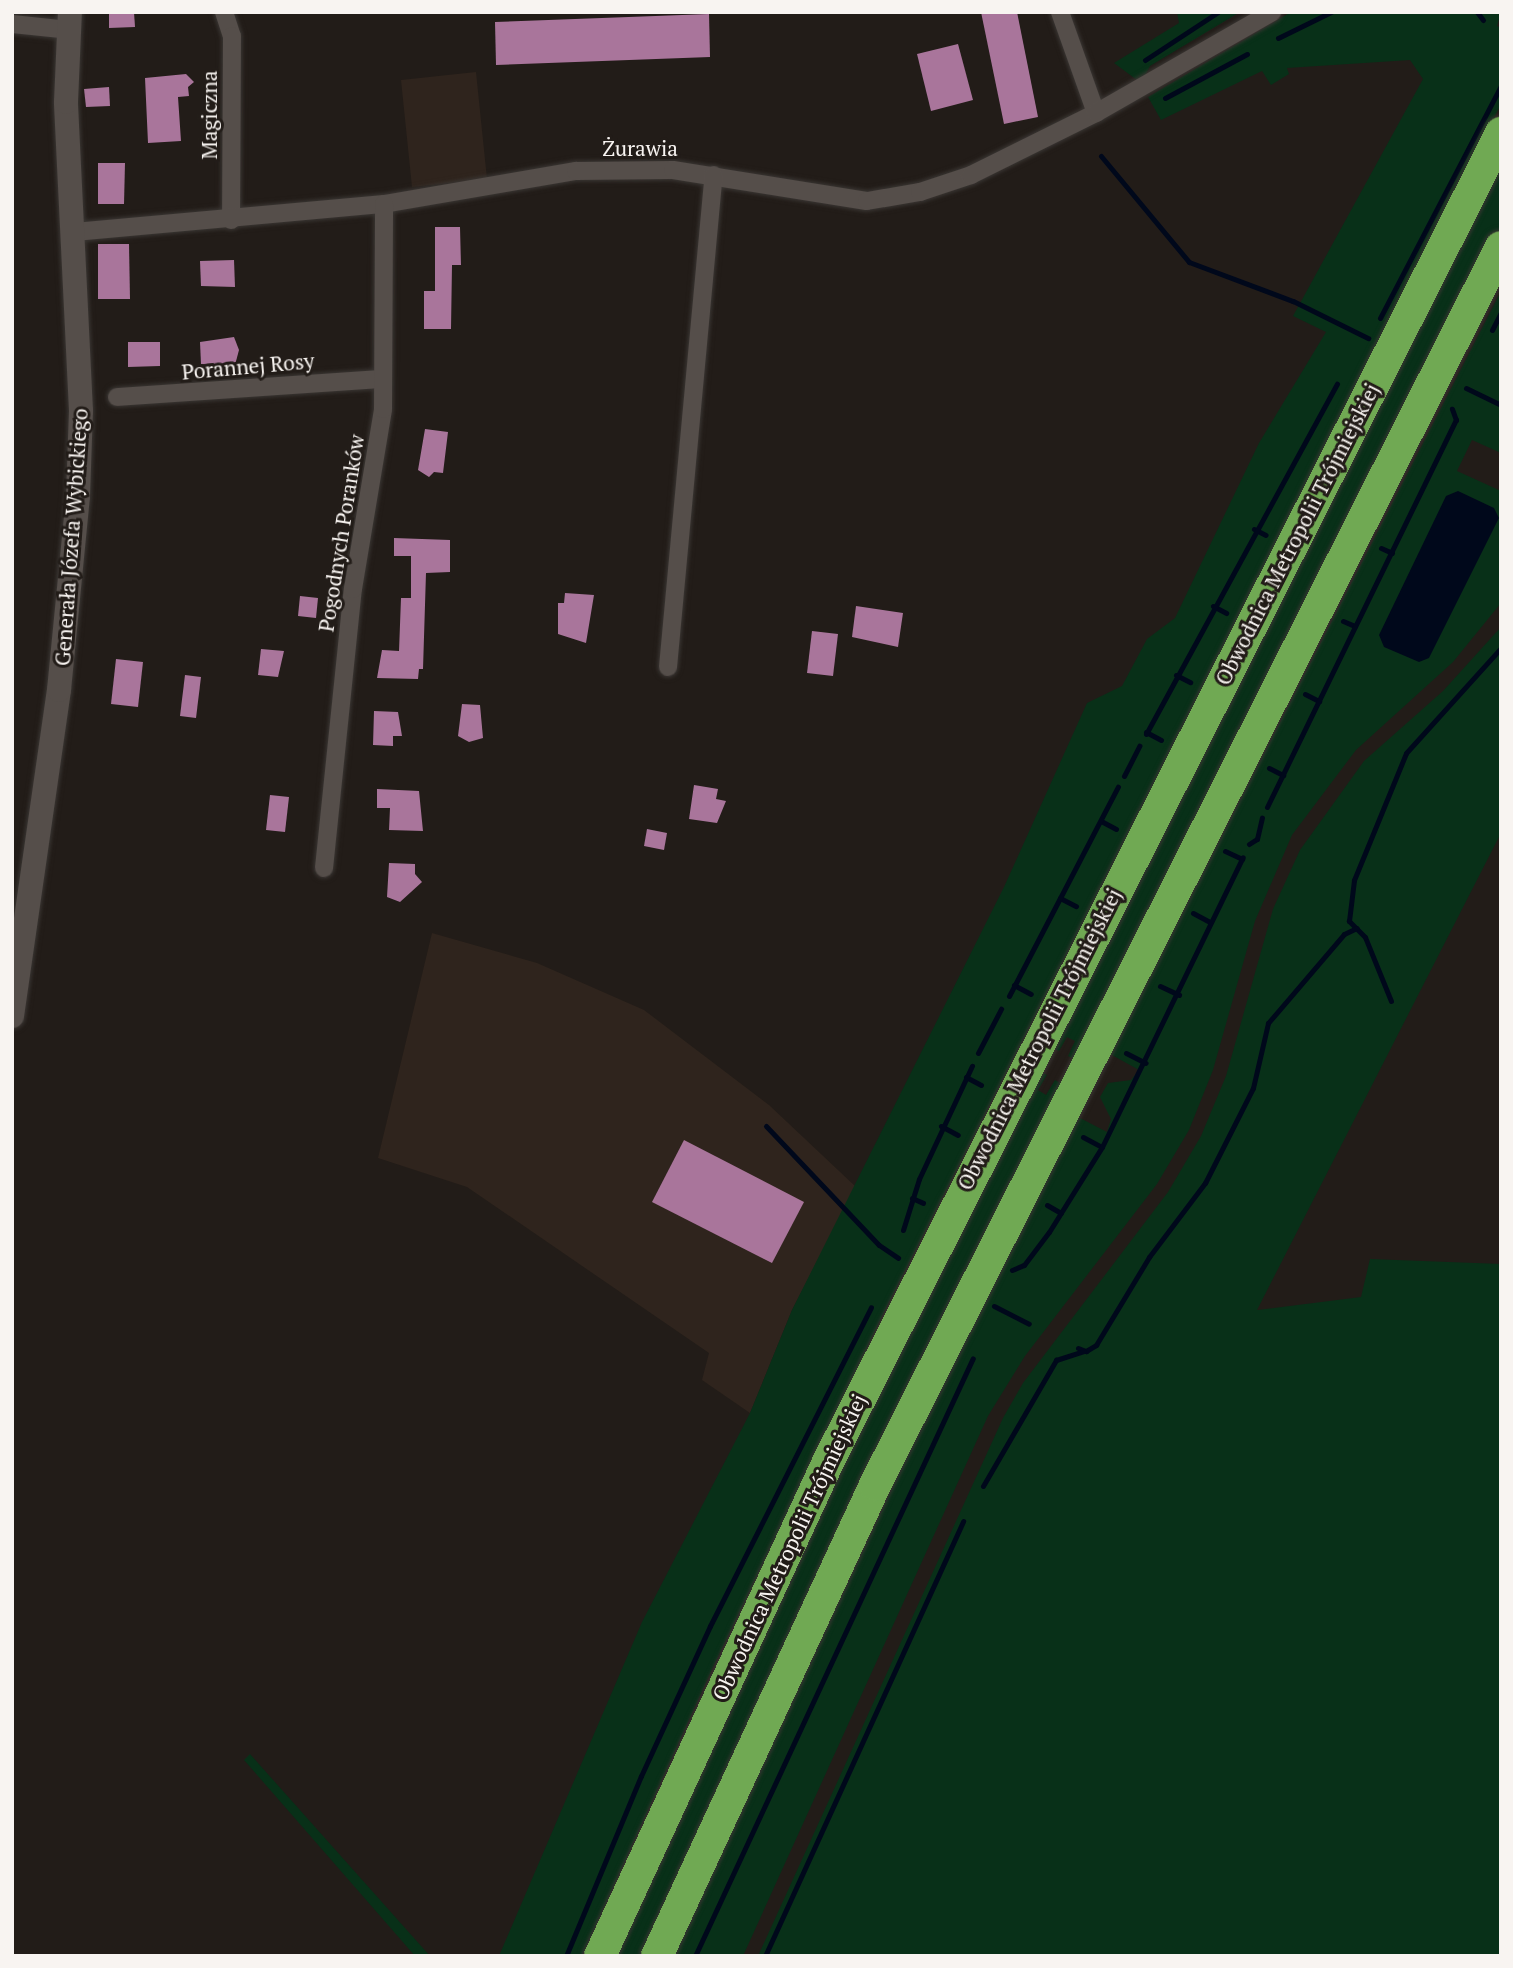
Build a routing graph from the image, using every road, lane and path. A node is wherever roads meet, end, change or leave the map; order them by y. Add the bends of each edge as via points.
1 (224, 12) edge
2 (1060, 12) edge
3 (1272, 12) edge
4 (69, 21) edge
5 (12, 24) edge
6 (1096, 113) junction
7 (1501, 133) edge
8 (714, 175) junction
9 (384, 204) junction
10 (231, 220) junction
11 (75, 232) junction
12 (1501, 247) edge
13 (382, 379) junction
14 (117, 397) dead end
15 (668, 667) dead end
16 (324, 868) dead end
17 (12, 1016) edge
18 (600, 1956) edge
19 (657, 1956) edge

1 - 10 street, Magiczna via 232,36
2 - 6 street
3 - 6 street, Żurawia
4 - 5 street
4 - 11 main road, Generała Józefa Wybickiego via 66,102
6 - 8 street, Żurawia via 971,175 894,197 867,201
7 - 18 highway, Obwodnica Metropolii Trójmiejskiej via 828,1462
8 - 9 street, Żurawia via 673,170 576,171
8 - 15 street
9 - 10 street, Żurawia
9 - 13 street, Pogodnych Poranków
10 - 11 street, Żurawia
11 - 17 main road, Generała Józefa Wybickiego via 81,411 78,496 59,690
12 - 19 highway via 875,1485
13 - 14 street, Porannej Rosy
13 - 16 street, Pogodnych Poranków via 383,410 353,589

